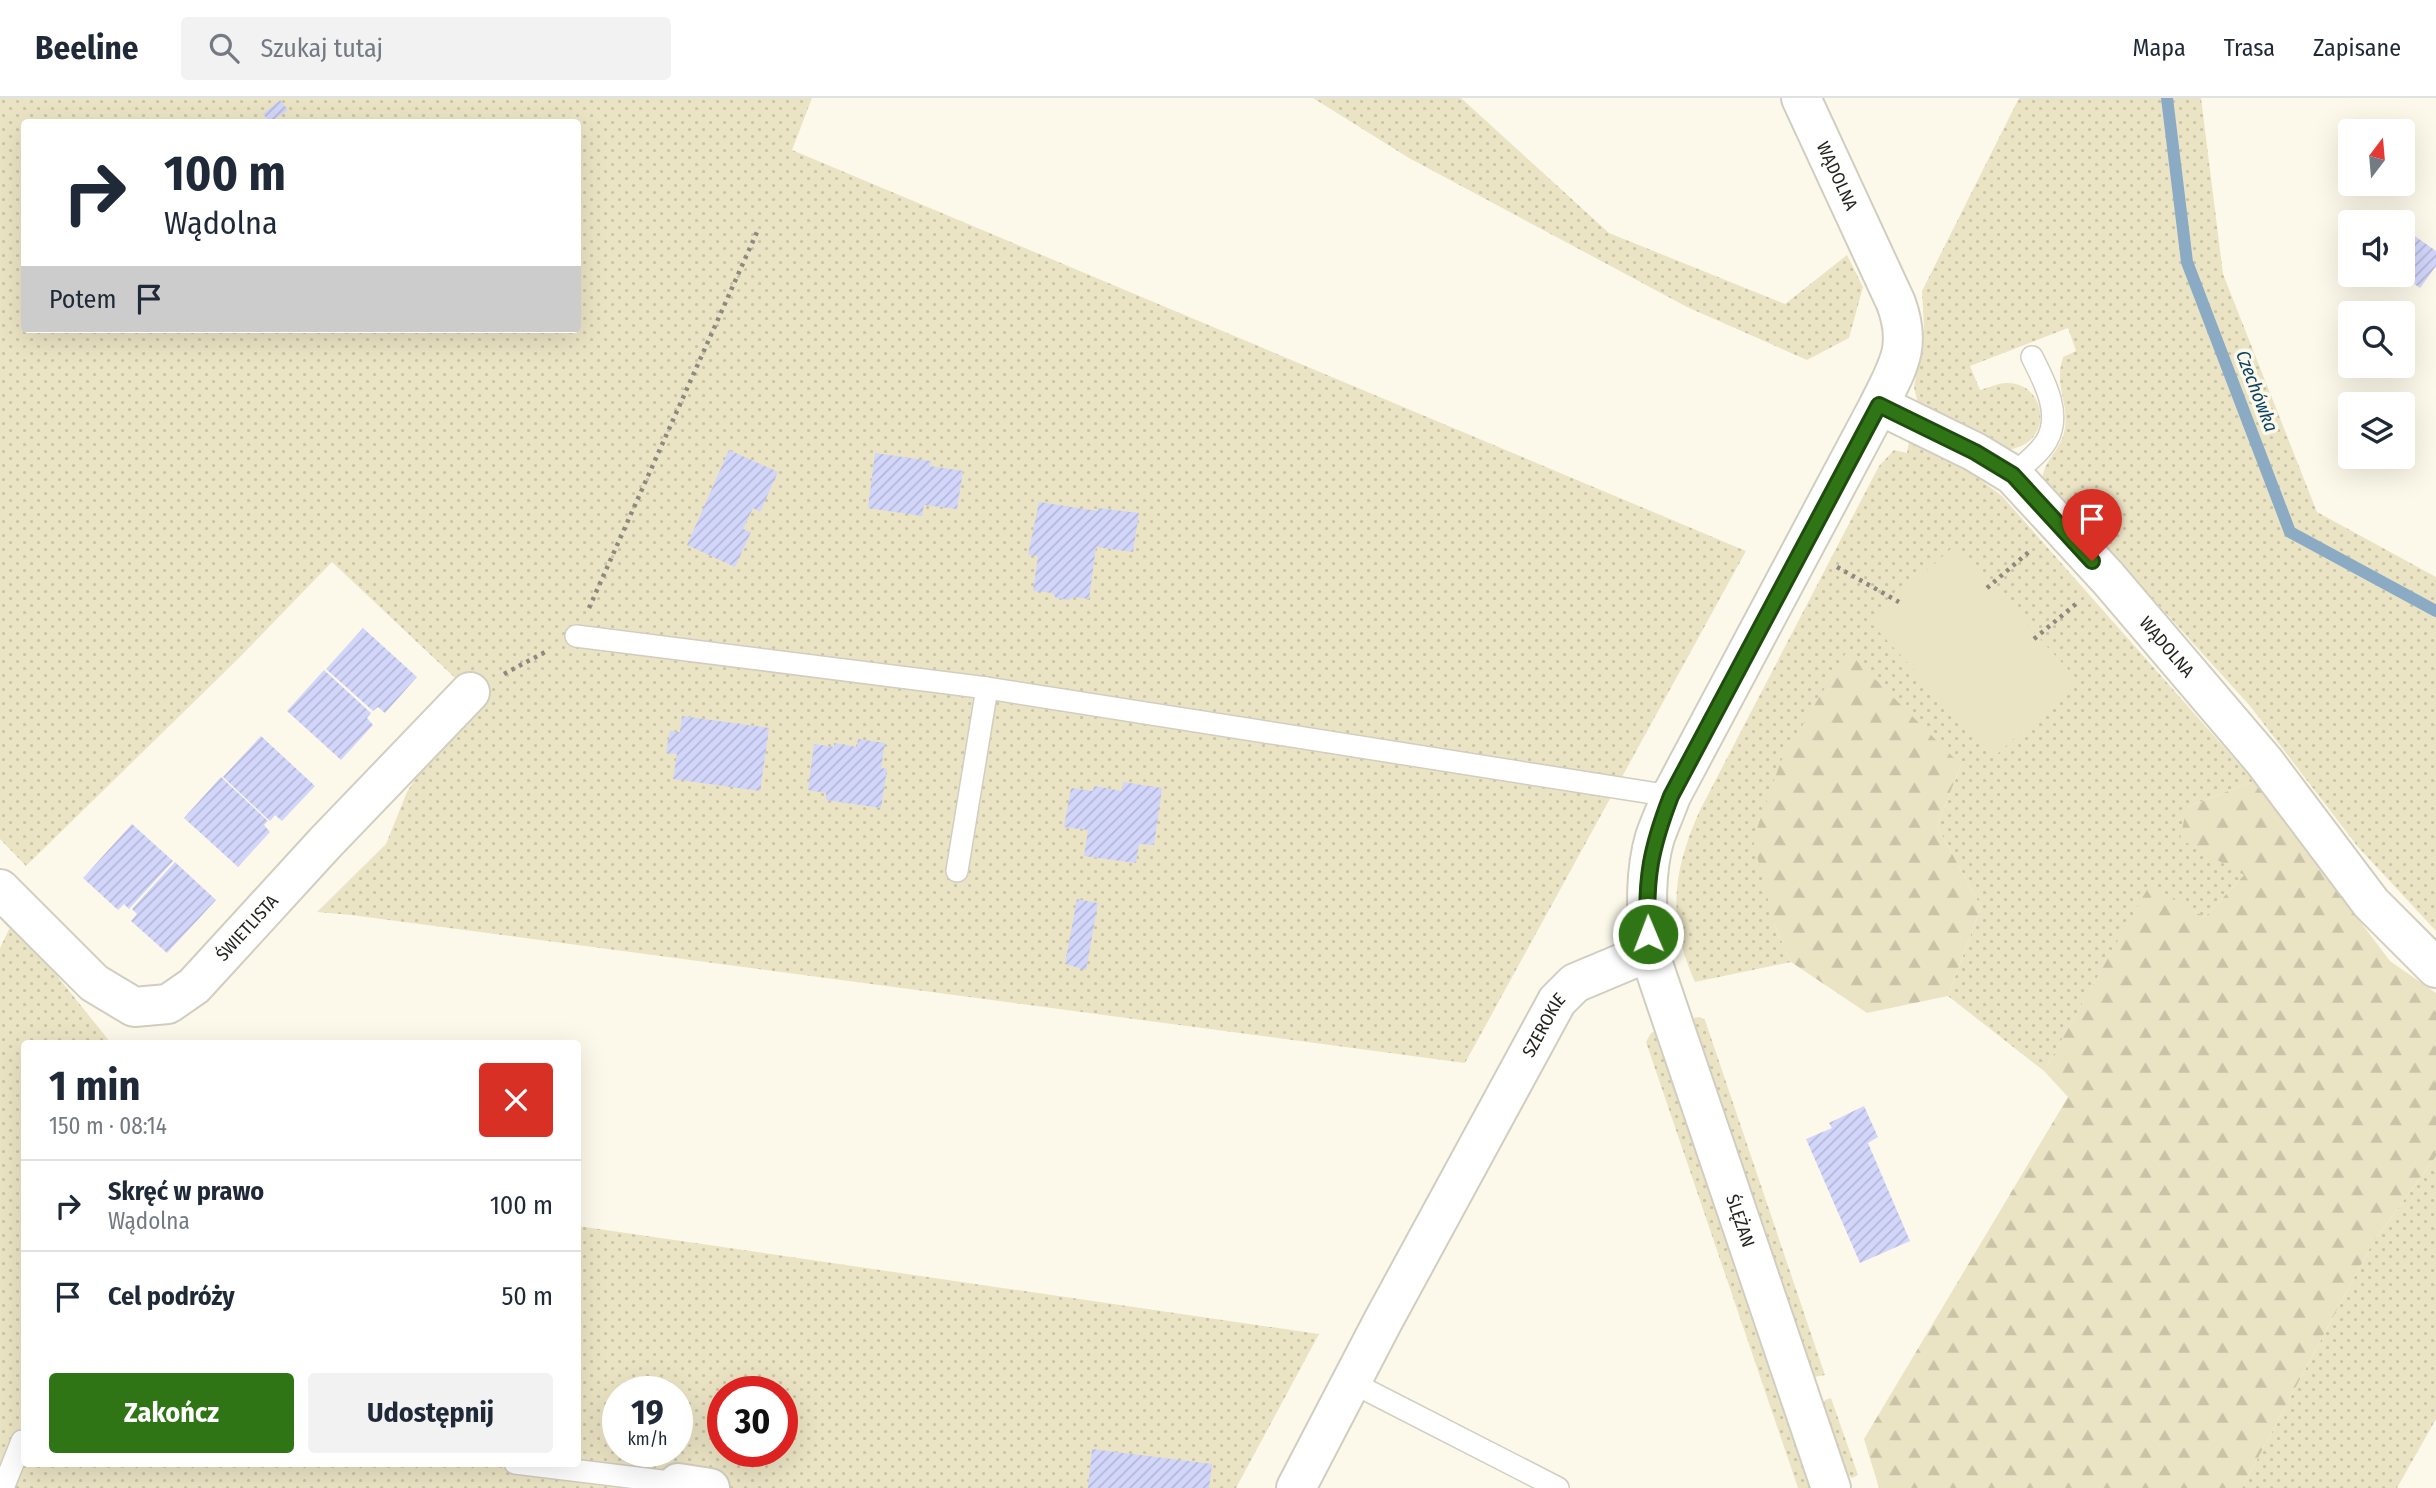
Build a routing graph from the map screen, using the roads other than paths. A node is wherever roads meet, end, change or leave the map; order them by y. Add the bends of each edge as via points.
1 (1801, 98) edge
2 (2032, 357) dead end
3 (1879, 405) junction
4 (2013, 475) junction
5 (576, 636) road end
6 (987, 688) junction
7 (470, 692) road end
8 (1671, 796) junction
9 (957, 871) dead end
10 (0, 889) edge
11 (1649, 952) junction
12 (2436, 968) edge
13 (1351, 1382) junction
14 (21, 1443) edge
15 (545, 1467) edge
16 (694, 1486) edge
17 (3, 1488) edge
18 (1296, 1488) edge
19 (1558, 1488) edge
20 (1832, 1488) edge

1 - 3 street, WĄDOLNA via 1903,322 1902,352
2 - 4 lane via 2051,401 2050,432
3 - 4 street, WĄDOLNA
3 - 8 street
4 - 12 street, WĄDOLNA via 2264,761 2371,903
5 - 6 lane
6 - 8 lane
6 - 9 lane
7 - 10 street, ŚWIETLISTA via 194,986 168,1004 134,1007 94,983
8 - 11 street via 1650,859
11 - 13 street, SZEROKIE via 1575,983 1557,1001
11 - 20 street, ŚLĘŻAN
13 - 18 street, SZEROKIE
13 - 19 lane
14 - 17 lane
15 - 16 lane

